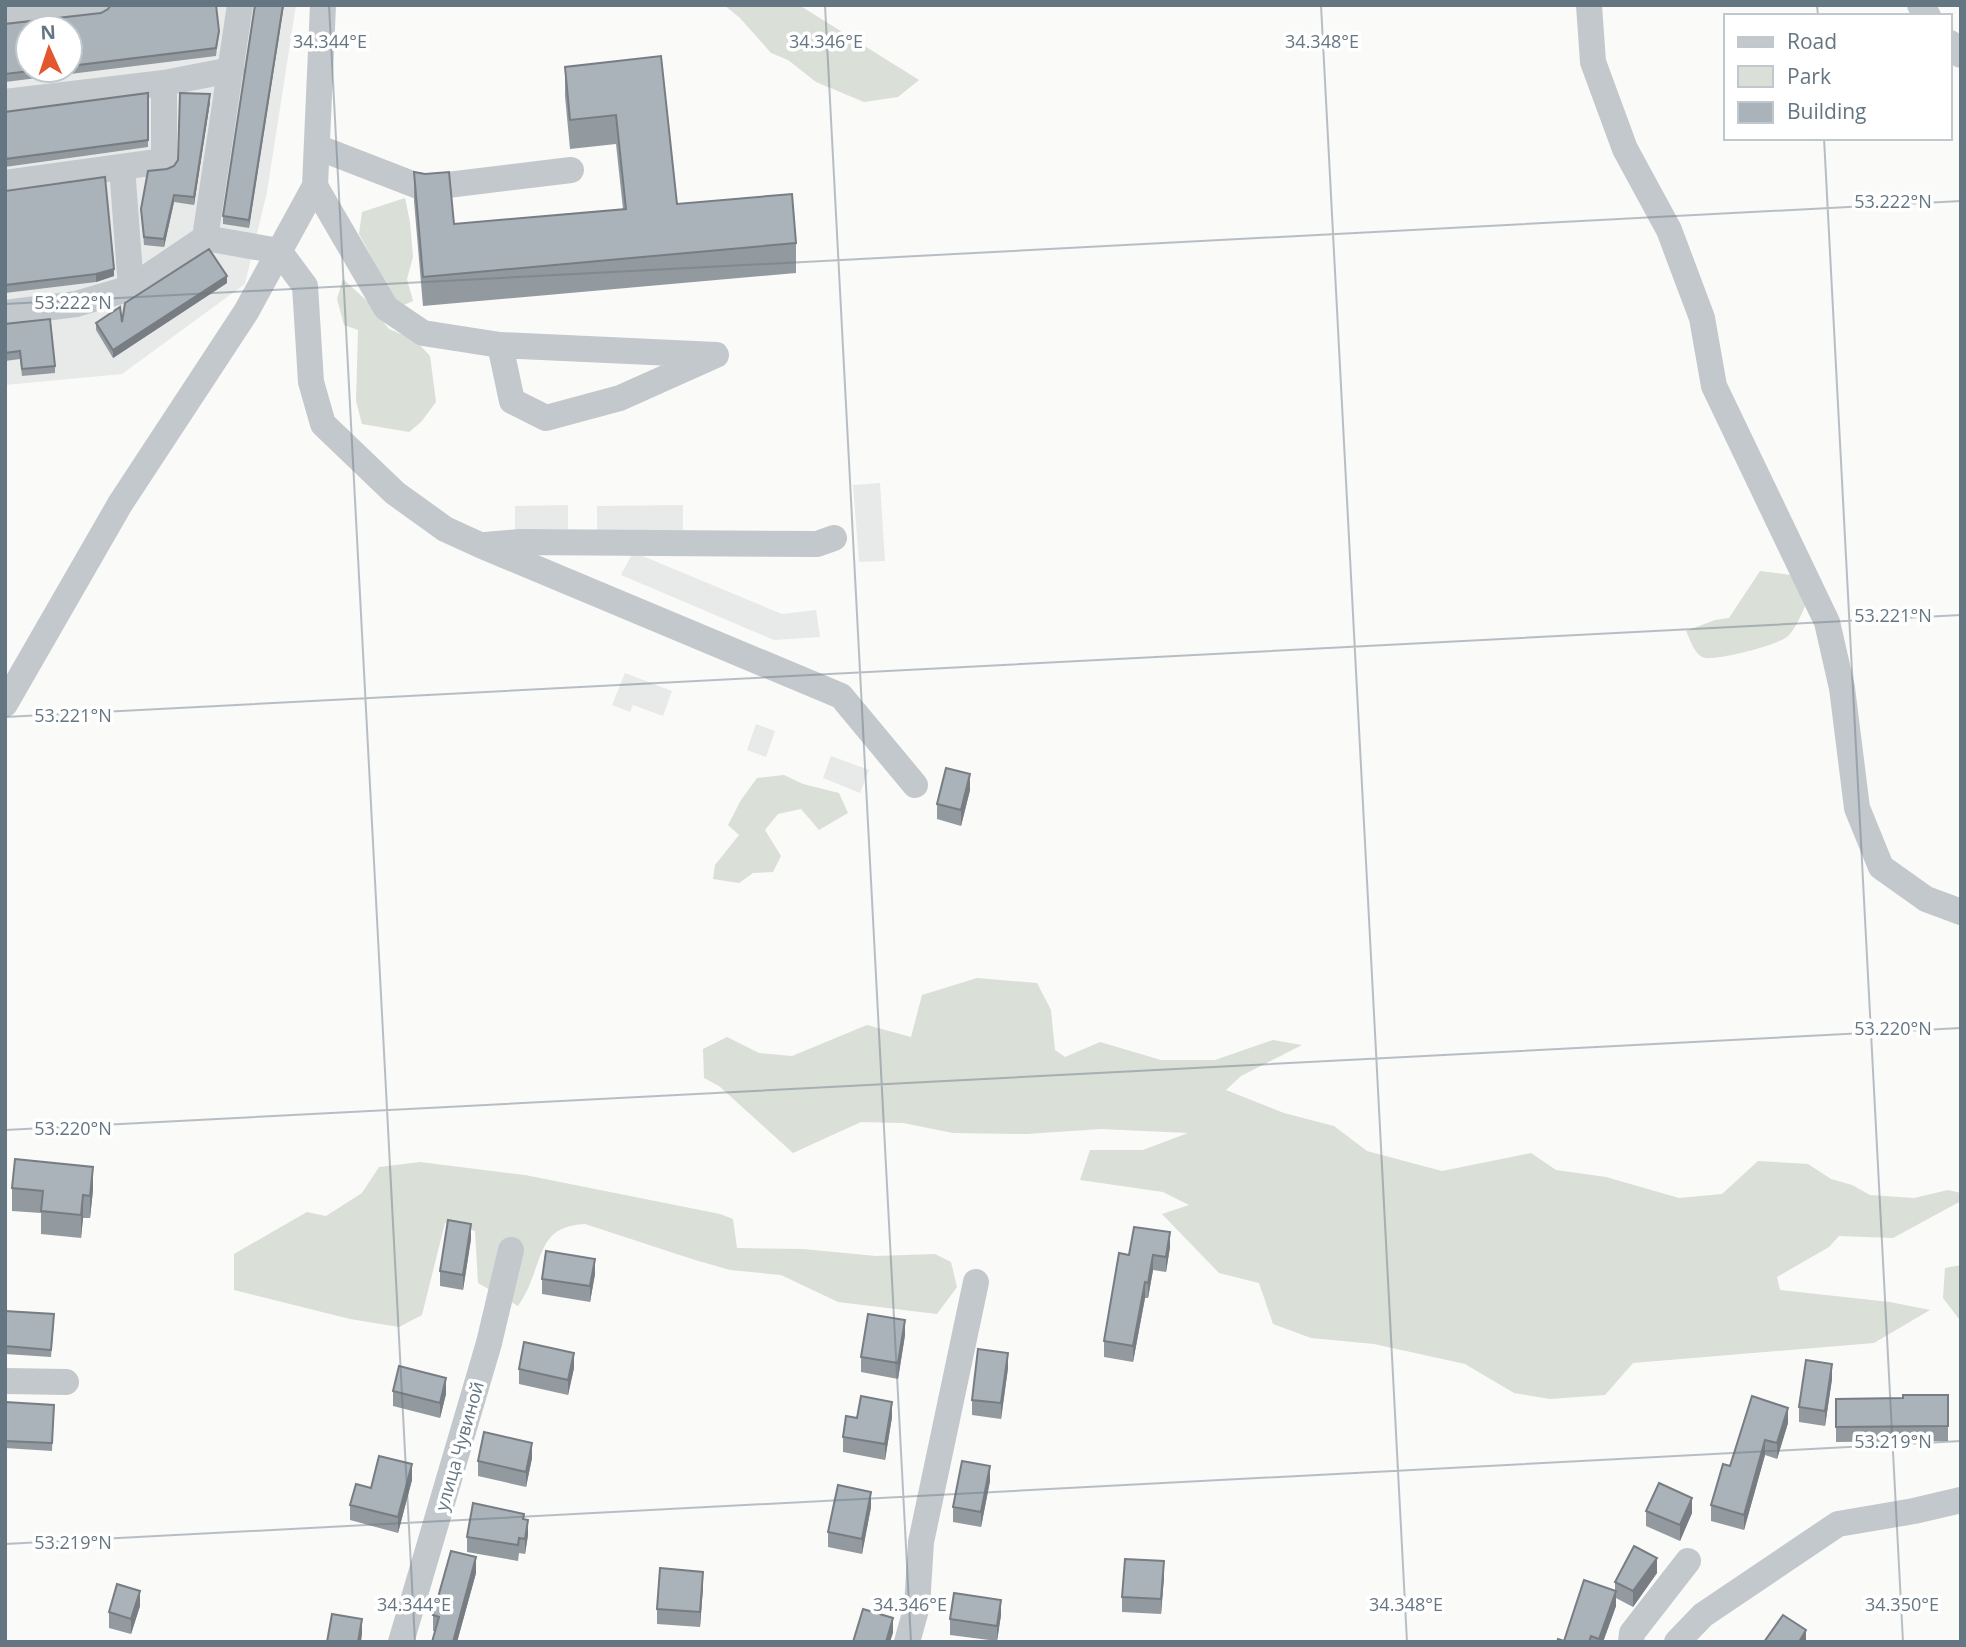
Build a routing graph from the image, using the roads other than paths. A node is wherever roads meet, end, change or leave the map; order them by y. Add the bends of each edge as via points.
1 (98, 5) edge
2 (240, 5) edge
3 (323, 5) edge
4 (1589, 5) edge
5 (5, 16) edge
6 (231, 70) junction
7 (164, 83) junction
8 (5, 102) edge
9 (317, 147) junction
10 (122, 167) junction
11 (571, 170) dead end
12 (5, 183) edge
13 (315, 186) junction
14 (205, 238) junction
15 (279, 251) junction
16 (131, 288) junction
17 (5, 313) edge
18 (500, 345) junction
19 (834, 538) dead end
20 (480, 545) junction
21 (5, 704) edge
22 (915, 785) dead end
23 (1961, 912) edge
24 (511, 1250) dead end
25 (976, 1282) dead end
26 (5, 1381) edge
27 (66, 1382) dead end
28 (1961, 1500) edge
29 (1688, 1561) dead end
30 (401, 1642) edge
31 (907, 1642) edge
32 (1631, 1642) edge
33 (1677, 1642) edge

1 - 5 street
2 - 6 street
3 - 9 street
4 - 23 street via 1593,62 1625,149 1669,230 1702,318 1714,386 1826,622 1842,688 1857,808 1881,867 1926,899
6 - 7 street
6 - 14 street
7 - 8 street
7 - 10 street via 164,161
9 - 11 street via 423,188
9 - 13 street
10 - 12 street
10 - 16 street
13 - 15 street
13 - 18 street via 386,308 423,333
14 - 15 street
14 - 16 street
15 - 20 street via 305,286 311,382 323,424 395,493 445,529
15 - 21 street via 246,312 120,504
16 - 17 street via 76,304
18 - 18 street via 512,401 546,418 620,398 716,355
19 - 20 street via 817,544
20 - 22 street via 841,696
24 - 30 street, улица Чувиной via 489,1343
25 - 31 street via 921,1542 917,1606
26 - 27 street
28 - 33 street via 1838,1524 1703,1615
29 - 32 street via 1632,1633

